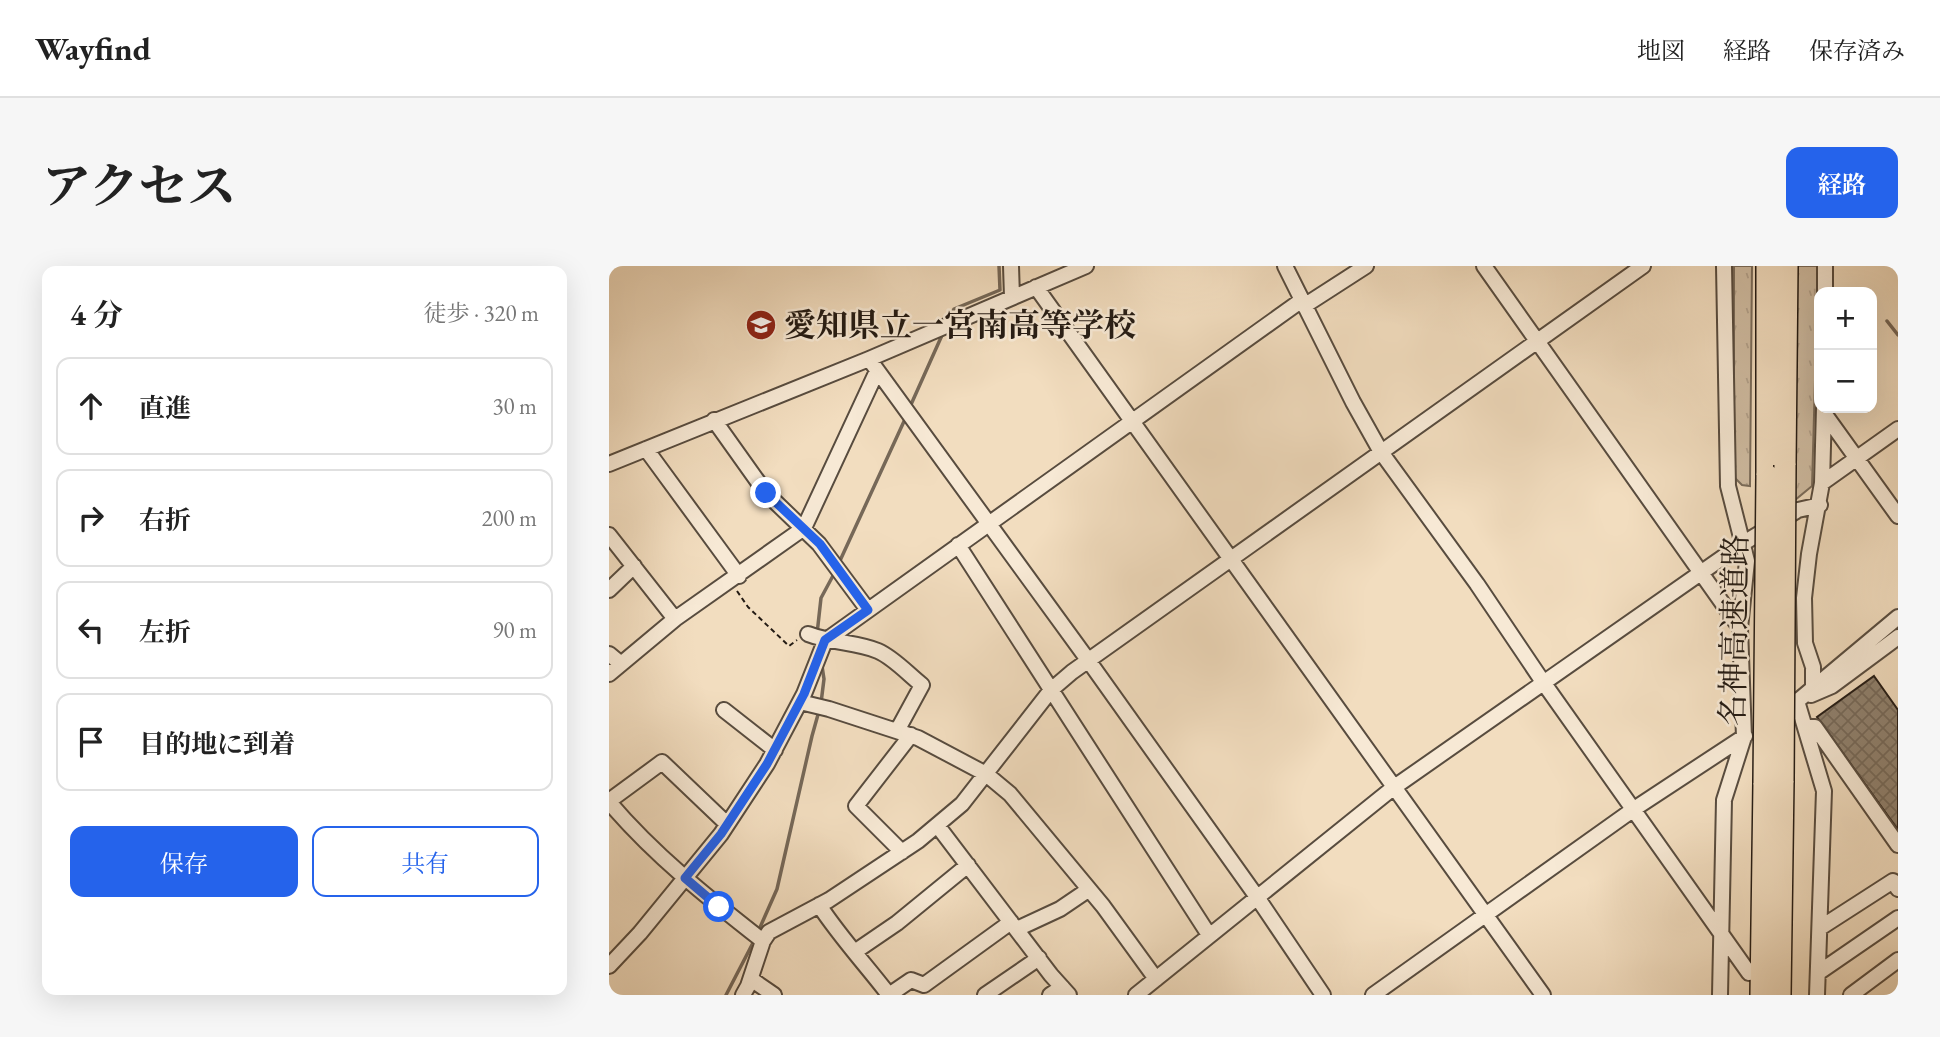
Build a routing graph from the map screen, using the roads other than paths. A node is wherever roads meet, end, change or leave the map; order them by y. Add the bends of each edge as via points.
1 (1011, 266) edge
2 (1086, 266) edge
3 (1285, 266) edge
4 (1366, 266) edge
5 (1484, 266) edge
6 (1643, 266) edge
7 (1767, 266) edge
8 (1787, 266) edge
9 (1825, 266) edge
10 (1722, 268) edge
11 (1070, 269) edge
12 (1036, 287) junction
13 (1825, 287) edge
14 (1012, 297) junction
15 (1303, 303) junction
16 (1536, 341) junction
17 (873, 365) junction
18 (1825, 413) edge
19 (1827, 413) edge
20 (714, 420) junction
21 (1133, 421) junction
22 (1898, 429) edge
23 (646, 449) junction
24 (1381, 452) junction
25 (1857, 458) junction
26 (609, 464) edge
27 (1776, 470) junction
28 (1822, 483) junction
29 (1820, 505) junction
30 (1898, 516) edge
31 (990, 523) junction
32 (804, 528) junction
33 (609, 535) edge
34 (1742, 544) junction
35 (958, 545) junction
36 (1230, 560) junction
37 (634, 566) junction
38 (1702, 571) junction
39 (734, 579) junction
40 (609, 590) edge
41 (868, 610) junction
42 (1898, 617) edge
43 (675, 619) junction
44 (1740, 628) junction
45 (808, 634) road end
46 (1898, 637) edge
47 (825, 640) junction
48 (609, 654) edge
49 (1808, 656) junction
50 (1089, 660) junction
51 (621, 664) junction
52 (1838, 665) junction
53 (609, 674) edge
54 (1543, 682) junction
55 (1813, 687) junction
56 (1051, 690) junction
57 (1798, 700) junction
58 (800, 702) junction
59 (724, 710) dead end
60 (1805, 727) junction
61 (904, 733) junction
62 (1744, 737) junction
63 (775, 750) junction
64 (986, 774) junction
65 (1774, 782) junction
66 (1393, 788) junction
67 (609, 802) edge
68 (1634, 809) junction
69 (727, 824) junction
70 (937, 825) junction
71 (1898, 845) edge
72 (902, 852) junction
73 (968, 866) junction
74 (685, 878) junction
75 (1898, 889) edge
76 (1088, 890) junction
77 (1257, 897) junction
78 (819, 905) junction
79 (1485, 915) junction
80 (1898, 918) edge
81 (1014, 925) junction
82 (1820, 928) junction
83 (1720, 932) junction
84 (1209, 935) junction
85 (763, 941) junction
86 (856, 951) junction
87 (1039, 958) junction
88 (1898, 960) edge
89 (609, 966) edge
90 (1818, 973) junction
91 (1720, 976) junction
92 (751, 979) junction
93 (1156, 979) junction
94 (1061, 992) edge
95 (743, 995) edge
96 (774, 995) edge
97 (889, 995) edge
98 (985, 995) edge
99 (1136, 995) edge
100 (1323, 995) edge
101 (1373, 995) edge
102 (1543, 995) edge
103 (1720, 995) edge
104 (1761, 995) edge
105 (1780, 995) edge
106 (1817, 995) edge
107 (1851, 995) edge

1 - 14 street
2 - 11 street
3 - 15 street
4 - 15 street
5 - 16 street
6 - 16 street
7 - 27 highway, 名神高速道路
8 - 27 highway, 名神高速道路
9 - 13 street
10 - 34 street via 1728,486
11 - 12 street
12 - 14 street
12 - 21 street
14 - 17 street
15 - 21 street
15 - 24 street
16 - 24 street
16 - 38 street
17 - 20 street
17 - 31 street
17 - 32 street
18 - 28 street
19 - 25 street
20 - 23 street
20 - 32 street via 766,493
21 - 31 street
21 - 36 street
22 - 25 street
23 - 26 street
23 - 39 street
24 - 36 street
24 - 54 street
25 - 28 street
25 - 30 street
27 - 65 highway, 名神高速道路, bridge
28 - 29 street
29 - 34 street via 1798,510
29 - 49 street via 1804,598
31 - 35 street
31 - 50 street
32 - 39 street
32 - 41 street
33 - 37 street
34 - 38 street
34 - 44 street via 1747,561
35 - 41 street
35 - 56 street
36 - 50 street
36 - 66 street
37 - 40 street
37 - 43 street
38 - 44 street
38 - 54 street
39 - 43 street
41 - 47 street
42 - 52 street
43 - 51 street
44 - 62 street
45 - 47 street
46 - 57 street via 1832,686
47 - 58 street
47 - 61 street via 877,651 922,685
48 - 51 street
49 - 52 street
49 - 55 street
50 - 56 street
50 - 77 street
51 - 53 street
52 - 55 street
54 - 66 street
54 - 68 street
55 - 57 street
56 - 64 street
56 - 84 street
57 - 60 street
57 - 62 street
58 - 61 street
58 - 63 street
59 - 63 street
60 - 71 street via 1815,727
60 - 82 street via 1824,791
61 - 64 street
61 - 72 street via 856,806
62 - 68 street
62 - 83 street via 1724,800
63 - 69 street
64 - 70 street
64 - 76 street via 1010,794
65 - 104 highway, 名神高速道路
65 - 105 highway, 名神高速道路
66 - 77 street
66 - 79 street
67 - 69 street via 662,762
67 - 74 street via 635,833
68 - 79 street
68 - 83 street
69 - 74 street
70 - 72 street
70 - 73 street
72 - 78 street
73 - 81 street
73 - 86 street
74 - 85 street
74 - 89 street
75 - 82 street via 1893,881
76 - 81 street via 1060,909
76 - 93 street
77 - 84 street
77 - 100 street
78 - 85 street via 769,932
78 - 86 street
79 - 101 street
79 - 102 street
80 - 90 street
81 - 87 street
81 - 97 street via 924,985 911,980
82 - 90 street
83 - 91 street
83 - 91 street via 1743,953 1750,968
84 - 93 street
85 - 92 street
86 - 97 street
87 - 94 street
87 - 98 street
88 - 107 street
90 - 106 street
91 - 103 street
92 - 95 street
92 - 96 street
93 - 99 street

